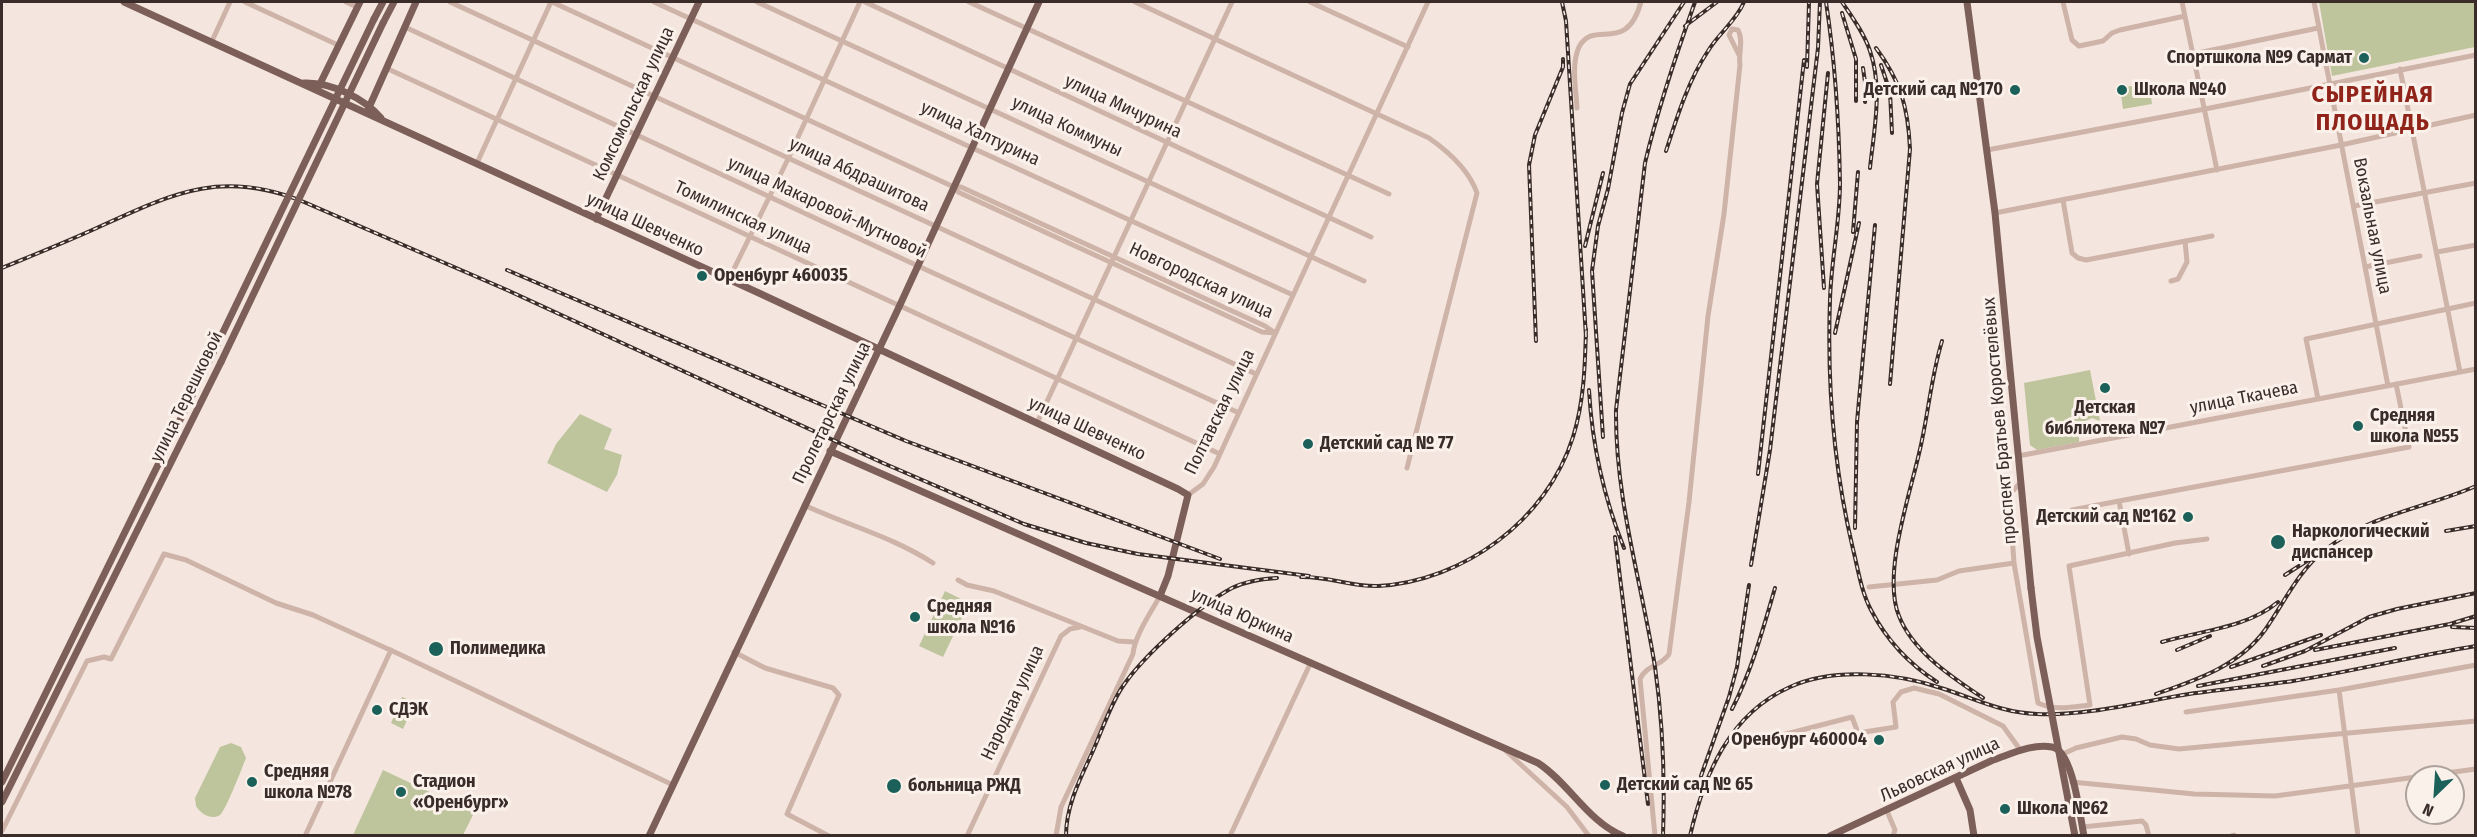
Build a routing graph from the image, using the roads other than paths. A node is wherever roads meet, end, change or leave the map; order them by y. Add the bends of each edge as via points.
1 (124, 2) edge
2 (230, 2) edge
3 (245, 2) edge
4 (346, 2) edge
5 (383, 2) edge
6 (394, 2) edge
7 (416, 2) edge
8 (450, 2) edge
9 (552, 2) edge
10 (654, 2) edge
11 (699, 2) edge
12 (757, 2) edge
13 (862, 2) edge
14 (969, 2) edge
15 (1039, 2) edge
16 (1135, 2) edge
17 (1232, 2) edge
18 (1310, 2) edge
19 (1428, 2) edge
20 (1641, 2) edge
21 (1967, 2) edge
22 (2063, 2) edge
23 (2182, 2) edge
24 (2314, 2) edge
25 (358, 4) edge
26 (2185, 16) junction
27 (690, 19) junction
28 (405, 27) junction
29 (1027, 28) junction
30 (2318, 28) junction
31 (533, 39) junction
32 (1216, 39) junction
33 (212, 41) junction
34 (842, 41) junction
35 (338, 45) junction
36 (1408, 47) junction
37 (2193, 54) junction
38 (1738, 55) dead end
39 (2475, 55) edge
40 (672, 58) junction
41 (386, 68) junction
42 (1008, 69) junction
43 (2400, 69) junction
44 (515, 78) junction
45 (825, 79) junction
46 (2330, 83) junction
47 (318, 86) junction
48 (653, 96) junction
49 (1186, 101) junction
50 (990, 108) junction
51 (1577, 108) dead end
52 (368, 109) junction
53 (2205, 110) junction
54 (1377, 112) junction
55 (2475, 114) edge
56 (497, 119) junction
57 (807, 119) junction
58 (2412, 130) junction
59 (635, 135) junction
60 (1167, 144) junction
61 (2341, 145) junction
62 (972, 147) junction
63 (1987, 150) junction
64 (788, 159) junction
65 (477, 163) junction
66 (2217, 170) junction
67 (616, 175) junction
68 (1347, 177) junction
69 (1149, 182) junction
70 (2475, 183) edge
71 (954, 187) junction
72 (2424, 192) junction
73 (1389, 194) dead end
74 (769, 198) junction
75 (2063, 200) junction
76 (2354, 206) junction
77 (1995, 213) junction
78 (1329, 217) junction
79 (596, 219) junction
80 (1131, 221) junction
81 (935, 227) junction
82 (2212, 236) dead end
83 (1371, 237) dead end
84 (750, 238) junction
85 (2186, 241) junction
86 (2475, 245) edge
87 (2437, 252) junction
88 (1312, 256) junction
89 (2421, 256) dead end
90 (1114, 261) junction
91 (917, 266) junction
92 (2365, 267) junction
93 (729, 279) junction
94 (1364, 281) dead end
95 (2171, 281) dead end
96 (1293, 295) junction
97 (1095, 301) junction
98 (2475, 303) edge
99 (899, 307) junction
100 (2448, 308) junction
101 (2376, 324) junction
102 (1275, 333) junction
103 (1077, 339) junction
104 (879, 349) junction
105 (2475, 369) edge
106 (2460, 372) junction
107 (1257, 374) junction
108 (1057, 380) junction
109 (2396, 384) junction
110 (2388, 386) junction
111 (2319, 399) junction
112 (1239, 412) junction
113 (1037, 423) junction
114 (830, 451) junction
115 (1220, 454) junction
116 (2018, 456) junction
117 (1407, 468) dead end
118 (2020, 483) junction
119 (1188, 495) junction
120 (2119, 501) junction
121 (804, 505) junction
122 (2072, 510) dead end
123 (2207, 539) dead end
124 (2129, 554) junction
125 (933, 563) dead end
126 (2014, 563) junction
127 (958, 580) dead end
128 (1869, 587) dead end
129 (1160, 596) junction
130 (1080, 627) junction
131 (1134, 642) junction
132 (391, 650) junction
133 (734, 652) junction
134 (1311, 662) junction
135 (2475, 665) edge
136 (2339, 690) junction
137 (51, 702) junction
138 (64, 708) junction
139 (2186, 712) dead end
140 (2475, 721) edge
141 (2344, 732) junction
142 (1742, 740) dead end
143 (1501, 746) junction
144 (2021, 751) junction
145 (2063, 754) junction
146 (14, 757) junction
147 (22, 761) junction
148 (2475, 769) edge
149 (1551, 772) junction
150 (1956, 778) junction
151 (2, 782) edge
152 (1540, 782) junction
153 (2073, 782) junction
154 (2350, 784) junction
155 (673, 785) junction
156 (2, 802) edge
157 (1887, 811) junction
158 (2, 831) edge
159 (2083, 831) edge
160 (305, 836) edge
161 (649, 836) edge
162 (829, 836) edge
163 (967, 836) edge
164 (1056, 836) edge
165 (1230, 836) edge
166 (1589, 836) edge
167 (1623, 836) edge
168 (1655, 836) edge
169 (1830, 836) edge
170 (1893, 836) edge
171 (1974, 836) edge
172 (2074, 836) edge
173 (2149, 836) edge
174 (2358, 836) edge

1 - 33 main road, улица Шевченко
2 - 33 street
3 - 35 street
4 - 25 street
5 - 146 main road, улица Терешковой, bridge
6 - 137 main road, улица Терешковой, bridge via 175,456
7 - 28 main road
8 - 31 street, улица Абдрашитова
9 - 31 street
9 - 40 street, Новгородская улица
10 - 27 street, улица Халтурина
11 - 27 main road, Комсомольская улица
12 - 34 street, улица Коммуны
13 - 34 street
13 - 42 street, улица Мичурина
14 - 29 street
15 - 29 main road, Пролетарская улица
16 - 32 street
17 - 32 street
18 - 36 street
19 - 36 street, Полтавская улица
20 - 51 street via 1629,28 1590,36 1578,48
21 - 63 main road, проспект Братьев Коростелёвых
22 - 26 street via 2072,40 2079,46 2103,41 2120,30
23 - 26 street
24 - 30 street, Вокзальная улица
25 - 35 main road
26 - 37 street
27 - 40 main road, Комсомольская улица
27 - 45 street, улица Халтурина
28 - 41 main road
28 - 44 street, улица Макаровой-Мутновой
29 - 42 main road, Пролетарская улица
29 - 49 street
30 - 37 street
30 - 46 street, Вокзальная улица
31 - 44 street
31 - 48 street, улица Абдрашитова
32 - 49 street
32 - 54 street
33 - 47 main road, улица Шевченко via 302,83
34 - 45 street
34 - 50 street, улица Коммуны
35 - 47 main road
36 - 54 street, Полтавская улица
37 - 53 street
38 - 168 street via 1724,214 1708,316 1669,654 1640,678
39 - 43 street
40 - 48 main road, Комсомольская улица
40 - 57 street, Новгородская улица
41 - 52 main road
41 - 56 street, Томилинская улица
42 - 50 main road, Пролетарская улица
42 - 60 street, улица Мичурина
43 - 46 street
43 - 58 street
44 - 56 street
44 - 59 street, улица Макаровой-Мутновой
45 - 57 street
45 - 62 street, улица Халтурина
46 - 53 street
46 - 61 street, Вокзальная улица
47 - 52 main road, улица Шевченко
48 - 59 main road, Комсомольская улица
48 - 64 street, улица Абдрашитова
49 - 60 street
49 - 68 street
50 - 62 main road, Пролетарская улица
50 - 69 street, улица Коммуны
52 - 65 main road, улица Шевченко via 383,120
53 - 63 street
53 - 66 street
54 - 68 street, Полтавская улица
54 - 117 street via 1442,147 1470,178 1477,193
55 - 58 street
56 - 65 street
56 - 67 street, Томилинская улица
57 - 64 street
57 - 71 street, Новгородская улица
58 - 61 street
58 - 72 street
59 - 67 main road, Комсомольская улица
59 - 74 street, улица Макаровой-Мутновой
60 - 69 street
60 - 78 street, улица Мичурина
61 - 66 street
61 - 76 street, Вокзальная улица
62 - 71 main road, Пролетарская улица
62 - 80 street, улица Халтурина
63 - 77 main road, проспект Братьев Коростелёвых
64 - 74 street
64 - 81 street, улица Абдрашитова
65 - 79 main road, улица Шевченко
66 - 75 street
67 - 79 main road, Комсомольская улица
67 - 84 street, Томилинская улица
68 - 73 street
68 - 78 street, Полтавская улица
69 - 80 street
69 - 88 street, улица Коммуны
70 - 72 street
71 - 81 main road, Пролетарская улица
71 - 90 street, Новгородская улица
72 - 76 street
72 - 87 street
74 - 84 street
74 - 91 street, улица Макаровой-Мутновой
75 - 77 street
75 - 85 street via 2072,253 2078,258 2086,260
76 - 92 street, Вокзальная улица
77 - 116 main road, проспект Братьев Коростелёвых
78 - 83 street, улица Мичурина
78 - 88 street, Полтавская улица
79 - 93 main road, улица Шевченко
80 - 90 street
80 - 96 street, улица Халтурина
81 - 91 main road, Пролетарская улица
81 - 97 street, улица Абдрашитова
82 - 85 street
84 - 93 street
84 - 99 street, Томилинская улица
85 - 95 street via 2187,262 2178,279
86 - 87 street
87 - 100 street
88 - 94 street, улица Коммуны
88 - 96 street, Полтавская улица
89 - 92 street
90 - 97 street
90 - 102 street, Новгородская улица via 1262,332
91 - 99 main road, Пролетарская улица
91 - 103 street, улица Макаровой-Мутновой
92 - 101 street, Вокзальная улица
93 - 104 main road, улица Шевченко
96 - 102 street, Полтавская улица
97 - 103 street
97 - 107 street, улица Абдрашитова
98 - 100 street
99 - 104 main road, Пролетарская улица
99 - 108 street, Томилинская улица
100 - 101 street
100 - 106 street
101 - 110 street, Вокзальная улица
101 - 111 street via 2306,339
102 - 107 street, Полтавская улица
103 - 108 street
103 - 112 street, улица Макаровой-Мутновой
104 - 113 main road, улица Шевченко
104 - 114 main road, Пролетарская улица
105 - 106 street, улица Ткачева
106 - 109 street, улица Ткачева
107 - 112 street, Полтавская улица
108 - 113 street
108 - 115 street, Томилинская улица
109 - 110 street, улица Ткачева
109 - 120 street via 2409,447
110 - 111 street, улица Ткачева
111 - 116 street, улица Ткачева
112 - 115 street, Полтавская улица
113 - 119 main road, улица Шевченко
114 - 121 main road, Пролетарская улица
114 - 129 main road, улица Юркина
115 - 119 street, Полтавская улица via 1203,484
116 - 118 main road, проспект Братьев Коростелёвых
118 - 126 street via 2008,495
118 - 172 main road, проспект Братьев Коростелёвых, bridge via 2040,654
119 - 129 main road, Полтавская улица
120 - 122 street
120 - 124 street
121 - 125 street via 876,534
121 - 133 main road, Пролетарская улица
123 - 124 street
124 - 126 street via 2069,566 2090,705 2057,709 2038,703
126 - 128 street via 1968,569 1937,580
127 - 130 street
129 - 131 street, Полтавская улица
129 - 134 main road, улица Юркина
130 - 131 street via 1118,641
130 - 163 street, Народная улица via 1061,636
131 - 164 street, Полтавская улица via 1133,654 1060,807
132 - 138 street via 164,554 111,659 87,661
132 - 155 street
132 - 160 street
133 - 155 main road, Пролетарская улица
133 - 162 street via 765,668 833,688 839,695 787,814
134 - 143 main road, улица Юркина
134 - 165 street
135 - 136 street
136 - 139 street
136 - 141 street
137 - 138 street
137 - 147 main road, улица Терешковой
138 - 158 street
140 - 141 street
141 - 145 street via 2179,749 2122,737
141 - 154 street
142 - 144 street via 1767,739 1852,717 1858,733 1896,727 1893,702 1901,692 1914,688 1939,694 2002,726
143 - 149 main road, улица Юркина
143 - 152 street
144 - 145 main road, Львовская улица via 2050,746
144 - 150 main road, Львовская улица
145 - 153 main road
146 - 147 main road
146 - 151 main road, улица Терешковой
147 - 156 main road, улица Терешковой
148 - 154 street
149 - 152 street via 1544,772
149 - 167 main road, улица Юркина via 1604,825
150 - 157 main road, Львовская улица
150 - 171 main road via 1970,810
152 - 166 street via 1572,812
153 - 154 street via 2234,796 2275,795
153 - 159 main road
154 - 174 street
155 - 161 main road, Пролетарская улица
157 - 169 main road, Львовская улица
157 - 170 street via 1895,830
159 - 173 street via 2142,821

